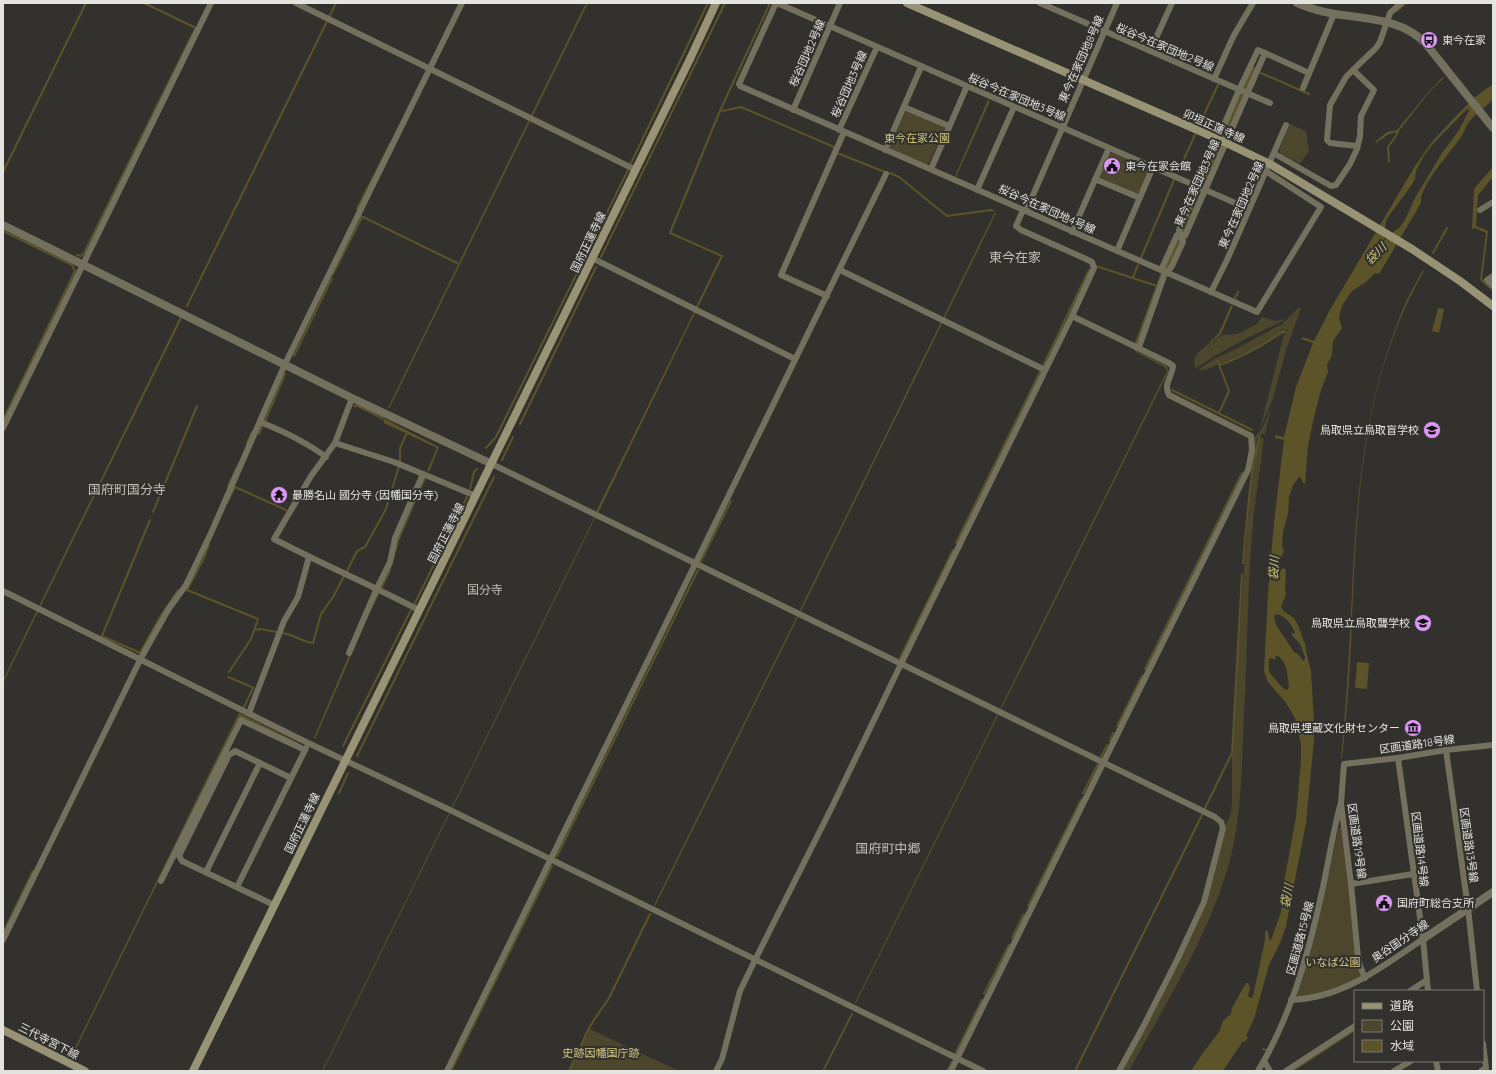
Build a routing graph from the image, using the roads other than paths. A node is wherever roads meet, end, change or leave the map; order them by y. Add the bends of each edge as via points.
1 (211, 3) edge
2 (296, 3) edge
3 (462, 3) edge
4 (716, 3) edge
5 (777, 3) edge
6 (840, 3) edge
7 (907, 3) edge
8 (1040, 3) edge
9 (1059, 3) edge
10 (1117, 3) edge
11 (1172, 3) edge
12 (1253, 3) edge
13 (1297, 3) edge
14 (1400, 3) edge
15 (1056, 10) junction
16 (1334, 14) junction
17 (1387, 22) junction
18 (830, 26) junction
19 (1105, 32) junction
20 (877, 47) junction
21 (1150, 52) junction
22 (1265, 53) junction
23 (921, 67) junction
24 (430, 69) junction
25 (1353, 70) junction
26 (1309, 73) junction
27 (1083, 79) junction
28 (1214, 79) junction
29 (967, 86) junction
30 (1303, 88) dead end
31 (1239, 90) junction
32 (1248, 93) junction
33 (1270, 103) dead end
34 (904, 106) junction
35 (1014, 107) junction
36 (793, 110) junction
37 (1286, 125) dead end
38 (949, 126) junction
39 (1062, 128) junction
40 (1493, 128) edge
41 (842, 131) junction
42 (1218, 139) junction
43 (1226, 143) junction
44 (1357, 146) junction
45 (1109, 148) junction
46 (885, 150) junction
47 (1275, 154) junction
48 (1270, 164) junction
49 (1153, 167) junction
50 (931, 169) junction
51 (636, 170) junction
52 (1267, 172) junction
53 (886, 174) dead end
54 (1095, 179) junction
55 (1198, 186) junction
56 (977, 190) junction
57 (1206, 190) junction
58 (1140, 198) junction
59 (1493, 202) edge
60 (1249, 209) junction
61 (1480, 210) dead end
62 (1024, 211) junction
63 (3, 225) edge
64 (1072, 232) junction
65 (1182, 235) junction
66 (1117, 251) junction
67 (592, 258) junction
68 (83, 264) junction
69 (840, 270) junction
70 (1161, 270) junction
71 (1168, 273) junction
72 (1493, 276) edge
73 (1493, 286) edge
74 (1211, 292) junction
75 (827, 296) junction
76 (1493, 306) edge
77 (1072, 316) junction
78 (1139, 347) junction
79 (795, 359) junction
80 (285, 364) junction
81 (1045, 370) junction
82 (352, 398) junction
83 (260, 422) junction
84 (3, 428) edge
85 (336, 443) junction
86 (326, 457) junction
87 (492, 464) junction
88 (423, 474) junction
89 (476, 496) junction
90 (309, 557) junction
91 (696, 565) junction
92 (377, 588) junction
93 (3, 591) edge
94 (419, 610) junction
95 (349, 652) dead end
96 (141, 658) junction
97 (901, 664) junction
98 (249, 713) junction
99 (308, 743) junction
100 (1493, 745) edge
101 (305, 750) junction
102 (1446, 750) junction
103 (1398, 758) junction
104 (345, 760) junction
105 (1103, 762) junction
106 (260, 763) junction
107 (1344, 764) joint
108 (291, 778) junction
109 (1341, 803) junction
110 (551, 860) junction
111 (206, 872) junction
112 (1413, 874) junction
113 (161, 881) dead end
114 (1351, 884) junction
115 (237, 887) junction
116 (1493, 892) edge
117 (274, 905) junction
118 (1468, 908) junction
119 (1423, 939) junction
120 (3, 940) edge
121 (755, 960) junction
122 (1365, 978) junction
123 (1427, 980) junction
124 (1412, 990) edge
125 (1428, 990) edge
126 (1477, 990) edge
127 (1291, 1000) junction
128 (1354, 1027) edge
129 (3, 1030) edge
130 (1484, 1051) edge
131 (957, 1058) junction
132 (1264, 1061) junction
133 (1409, 1062) edge
134 (85, 1071) edge
135 (193, 1071) edge
136 (447, 1071) edge
137 (716, 1071) edge
138 (951, 1071) edge
139 (983, 1071) edge
140 (1119, 1071) edge
141 (1258, 1071) edge
142 (1270, 1071) edge
143 (1286, 1071) edge
144 (1394, 1071) edge
145 (1481, 1071) edge

1 - 68 street
2 - 24 street
3 - 24 street
4 - 51 main road, 国府正蓮寺線
5 - 18 street, 桜谷今在家団地3号線
5 - 36 street, 桜谷今在家団地4号線 via 739,84
6 - 18 street, 桜谷団地2号線
7 - 27 main road, 卯垣正蓮寺線
8 - 15 street, 桜谷今在家団地2号線
9 - 15 street
10 - 19 street, 東今在家団地8号線
11 - 21 street
12 - 28 street via 1234,35
13 - 16 street
14 - 17 street via 1390,13
15 - 19 street, 桜谷今在家団地2号線
16 - 17 street
16 - 26 street
17 - 25 street via 1376,48
17 - 40 street via 1397,24 1419,37
18 - 20 street, 桜谷今在家団地3号線
18 - 36 street, 桜谷団地2号線
19 - 21 street, 桜谷今在家団地2号線
19 - 27 street, 東今在家団地8号線
20 - 23 street, 桜谷今在家団地3号線
20 - 41 street, 桜谷団地3号線
21 - 28 street, 桜谷今在家団地2号線
22 - 26 street
22 - 31 street via 1258,50
22 - 32 street, 東今在家団地3号線
23 - 29 street, 桜谷今在家団地3号線
23 - 34 street
24 - 51 street
24 - 80 street
25 - 44 street via 1374,90 1361,116
25 - 44 street via 1346,77 1330,105 1327,140 1330,143
26 - 30 street
27 - 39 street, 東今在家団地8号線
27 - 42 main road, 卯垣正蓮寺線
28 - 31 street, 桜谷今在家団地2号線
29 - 35 street, 桜谷今在家団地3号線
29 - 38 street
31 - 32 street, 桜谷今在家団地2号線
31 - 42 street
32 - 33 street, 桜谷今在家団地2号線
32 - 43 street, 東今在家団地3号線
34 - 38 street
34 - 46 street
35 - 39 street, 桜谷今在家団地3号線
35 - 56 street
36 - 41 street, 桜谷今在家団地4号線
37 - 47 street, 東今在家団地2号線
38 - 50 street
39 - 45 street, 桜谷今在家団地3号線
39 - 62 street, 東今在家団地8号線
41 - 46 street, 桜谷今在家団地4号線
41 - 75 street, 桜谷団地3号線 via 781,275
42 - 43 main road, 卯垣正蓮寺線
42 - 55 street
43 - 48 main road, 卯垣正蓮寺線
43 - 57 street, 東今在家団地3号線
44 - 47 street via 1350,164 1336,184 1331,186
45 - 49 street, 桜谷今在家団地3号線
45 - 54 street
46 - 50 street, 桜谷今在家団地4号線
47 - 48 street, 東今在家団地2号線
48 - 52 street, 東今在家団地2号線
48 - 76 main road, 卯垣正蓮寺線 via 1412,249
49 - 55 street, 桜谷今在家団地3号線
49 - 58 street
50 - 56 street, 桜谷今在家団地4号線
51 - 67 main road, 国府正蓮寺線
52 - 60 street, 東今在家団地2号線
52 - 74 street, 桜谷今在家団地4号線 via 1321,207 1257,312
53 - 69 street
54 - 58 street
54 - 64 street
55 - 57 street, 桜谷今在家団地3号線
55 - 65 street via 1179,230
56 - 62 street, 桜谷今在家団地4号線
57 - 60 street, 桜谷今在家団地3号線
57 - 65 street, 東今在家団地3号線 via 1185,236
58 - 66 street
59 - 61 street
60 - 74 street, 東今在家団地2号線
62 - 64 street, 桜谷今在家団地4号線
62 - 77 street, 東今在家団地8号線 via 1016,226 1021,230 1092,262 1094,268
63 - 68 street
64 - 66 street, 桜谷今在家団地4号線
65 - 70 street, 東今在家団地3号線 via 1177,235
65 - 71 street via 1182,242
66 - 70 street, 桜谷今在家団地4号線
67 - 79 street
67 - 87 main road, 国府正蓮寺線
68 - 80 street
68 - 84 street
69 - 75 street
69 - 81 street
70 - 71 street, 桜谷今在家団地4号線
71 - 74 street, 桜谷今在家団地4号線
71 - 78 street via 1164,276
72 - 73 street via 1487,280
75 - 79 street
77 - 78 street
77 - 81 street
78 - 105 street via 1173,366 1166,390 1169,395 1251,436 1252,450 1248,470
79 - 91 street
80 - 82 street
80 - 83 street
81 - 97 street
82 - 85 street
82 - 87 street
83 - 86 street via 293,437
83 - 96 street via 186,585 168,610
85 - 86 street
85 - 88 street
86 - 90 street via 311,476 274,539
87 - 89 main road, 国府正蓮寺線
87 - 91 street
88 - 89 street
88 - 92 street via 395,538 390,562
89 - 94 main road, 国府正蓮寺線
90 - 92 street
90 - 98 street via 298,597 284,621
91 - 97 street
91 - 110 street
92 - 94 street
92 - 95 street
93 - 96 street
94 - 104 main road, 国府正蓮寺線
96 - 98 street
96 - 120 street
97 - 105 street
97 - 121 street
98 - 99 street
99 - 101 street
99 - 104 street
100 - 102 street, 区画道路18号線
101 - 108 street
101 - 113 street via 241,720
102 - 103 street, 区画道路18号線
102 - 118 street, 区画道路13号線
103 - 107 street, 区画道路18号線
103 - 112 street, 区画道路14号線
104 - 110 street
104 - 117 main road, 国府正蓮寺線
105 - 131 street
105 - 140 street via 1215,817 1223,828 1204,902
106 - 108 street
106 - 111 street
106 - 111 street via 235,751 229,755 179,856
107 - 109 street, 区画道路19号線
108 - 115 street
109 - 114 street, 区画道路19号線
109 - 127 street, 区画道路15号線 via 1321,899
110 - 121 street
110 - 136 street
111 - 115 street
112 - 114 street, 区画道路19号線
112 - 119 street, 区画道路14号線
114 - 122 street via 1358,957
115 - 117 street
116 - 118 street, 奥谷国分寺線
117 - 135 main road, 国府正蓮寺線
118 - 119 street, 奥谷国分寺線
118 - 126 street, 区画道路13号線
119 - 122 street, 奥谷国分寺線
119 - 123 street, 区画道路14号線
121 - 131 street
121 - 137 street via 740,991 722,1059
122 - 127 street, 奥谷国分寺線 via 1329,994
123 - 124 street
123 - 125 street, 区画道路14号線
127 - 132 street, 区画道路15号線
128 - 143 street
129 - 134 main road, 三代寺宮下線
130 - 145 street via 1486,1068
131 - 138 street
131 - 139 street
132 - 141 street, 区画道路15号線
132 - 142 street
133 - 144 street

